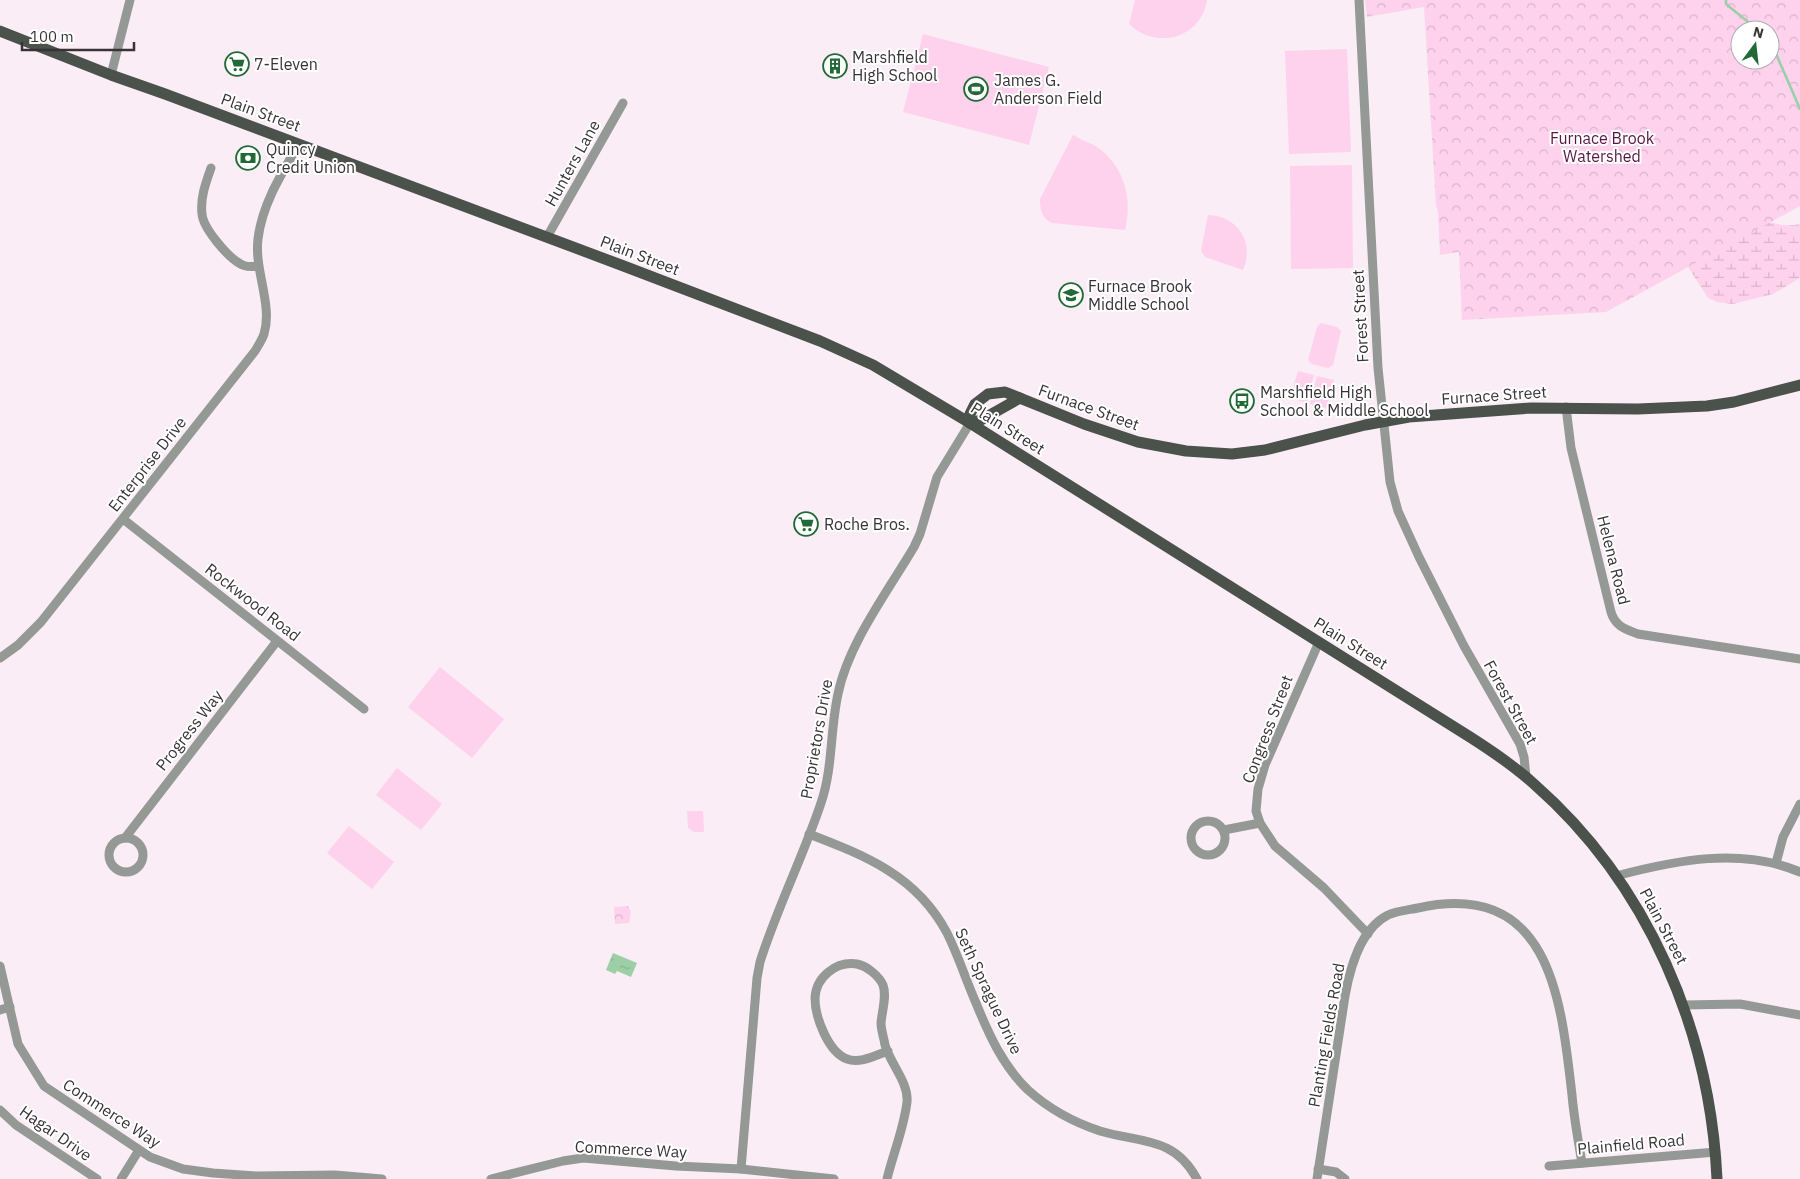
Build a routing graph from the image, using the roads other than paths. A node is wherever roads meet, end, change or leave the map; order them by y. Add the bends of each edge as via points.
1 (130, 0) edge
2 (1359, 0) edge
3 (0, 31) edge
4 (111, 75) junction
5 (623, 103) dead end
6 (299, 144) junction
7 (211, 168) dead end
8 (547, 238) junction
9 (258, 266) junction
10 (1800, 386) edge
11 (1020, 398) junction
12 (1566, 407) junction
13 (1383, 421) junction
14 (970, 423) junction
15 (123, 519) junction
16 (277, 641) junction
17 (1319, 642) junction
18 (0, 658) edge
19 (1800, 659) edge
20 (364, 709) dead end
21 (1526, 777) junction
22 (1800, 804) edge
23 (1260, 823) junction
24 (1224, 830) junction
25 (810, 834) junction
26 (125, 838) dead end
27 (1776, 863) junction
28 (1800, 872) edge
29 (1616, 876) junction
30 (1368, 934) junction
31 (0, 966) edge
32 (1684, 1006) junction
33 (10, 1007) junction
34 (0, 1010) edge
35 (1800, 1015) edge
36 (888, 1051) junction
37 (0, 1110) edge
38 (139, 1150) junction
39 (1716, 1152) junction
40 (1582, 1163) junction
41 (1549, 1166) dead end
42 (741, 1169) junction
43 (1318, 1169) junction
44 (97, 1179) edge
45 (121, 1179) edge
46 (382, 1179) edge
47 (491, 1179) edge
48 (834, 1179) edge
49 (887, 1179) edge
50 (1197, 1179) edge
51 (1317, 1179) edge
52 (1345, 1179) edge
53 (1717, 1179) edge

1 - 4 street
2 - 13 street, Forest Street
3 - 4 main road, Plain Street
4 - 6 main road, Plain Street
5 - 8 street, Hunters Lane
6 - 8 main road, Plain Street
6 - 9 street, Enterprise Drive via 268,201 258,238
7 - 9 street via 202,203 205,224 237,263
8 - 14 main road, Plain Street via 845,352 873,365
9 - 15 street, Enterprise Drive via 266,320 262,339 250,359
10 - 12 main road, Furnace Street via 1707,406 1645,409
11 - 13 main road, Furnace Street via 1121,437 1208,454 1256,452
11 - 14 main road, Furnace Street
11 - 14 main road, Furnace Street via 1005,392 988,394 971,409
12 - 13 main road, Furnace Street via 1488,410
12 - 19 street, Helena Road via 1571,448 1610,612 1617,623 1638,634
13 - 21 street, Forest Street via 1390,482 1403,522 1460,638 1520,744
14 - 17 main road, Plain Street
14 - 25 street, Proprietors Drive via 937,477 914,547 847,664 838,694 826,786
15 - 16 street, Rockwood Road
15 - 18 street, Enterprise Drive via 33,632
16 - 20 street, Rockwood Road
16 - 26 street, Progress Way
17 - 21 main road, Plain Street via 1470,736
17 - 23 street, Congress Street via 1261,778 1256,800
21 - 29 main road, Plain Street via 1580,831
22 - 27 street via 1783,838
23 - 24 street
23 - 30 street, Congress Street via 1275,846 1330,894
24 - 24 street via 1226,842 1215,854 1198,852 1191,842 1192,831 1205,820 1216,822
25 - 42 street, Proprietors Drive via 760,962
25 - 50 street, Seth Sprague Drive via 881,865 906,882 925,902 947,934 1000,1055 1027,1089 1071,1120 1101,1132 1170,1149
27 - 28 street
27 - 29 street via 1713,858
29 - 32 main road, Plain Street via 1655,940
30 - 40 street, Planting Fields Road via 1381,920 1396,912 1454,904 1494,910 1529,936 1547,967 1557,1001
30 - 43 street, Planting Fields Road via 1346,986
31 - 33 street, Commerce Way
32 - 35 street via 1740,1004
32 - 39 main road, Plain Street via 1705,1081
33 - 34 street
33 - 38 street, Commerce Way via 18,1044 44,1086
36 - 36 street via 865,1059 848,1060 828,1043 815,997 826,973 839,965 857,964 870,969 882,984 885,994 881,1026
36 - 49 street via 907,1099
37 - 44 street, Hagar Drive via 16,1125
38 - 45 street
38 - 46 street, Commerce Way via 182,1169 213,1174 335,1175
39 - 40 street, Plainfield Road
39 - 53 main road, Plain Street
40 - 41 street, Plainfield Road
42 - 47 street, Commerce Way via 583,1158
42 - 48 street, Commerce Way
43 - 51 street, Planting Fields Road
43 - 52 street via 1336,1172

